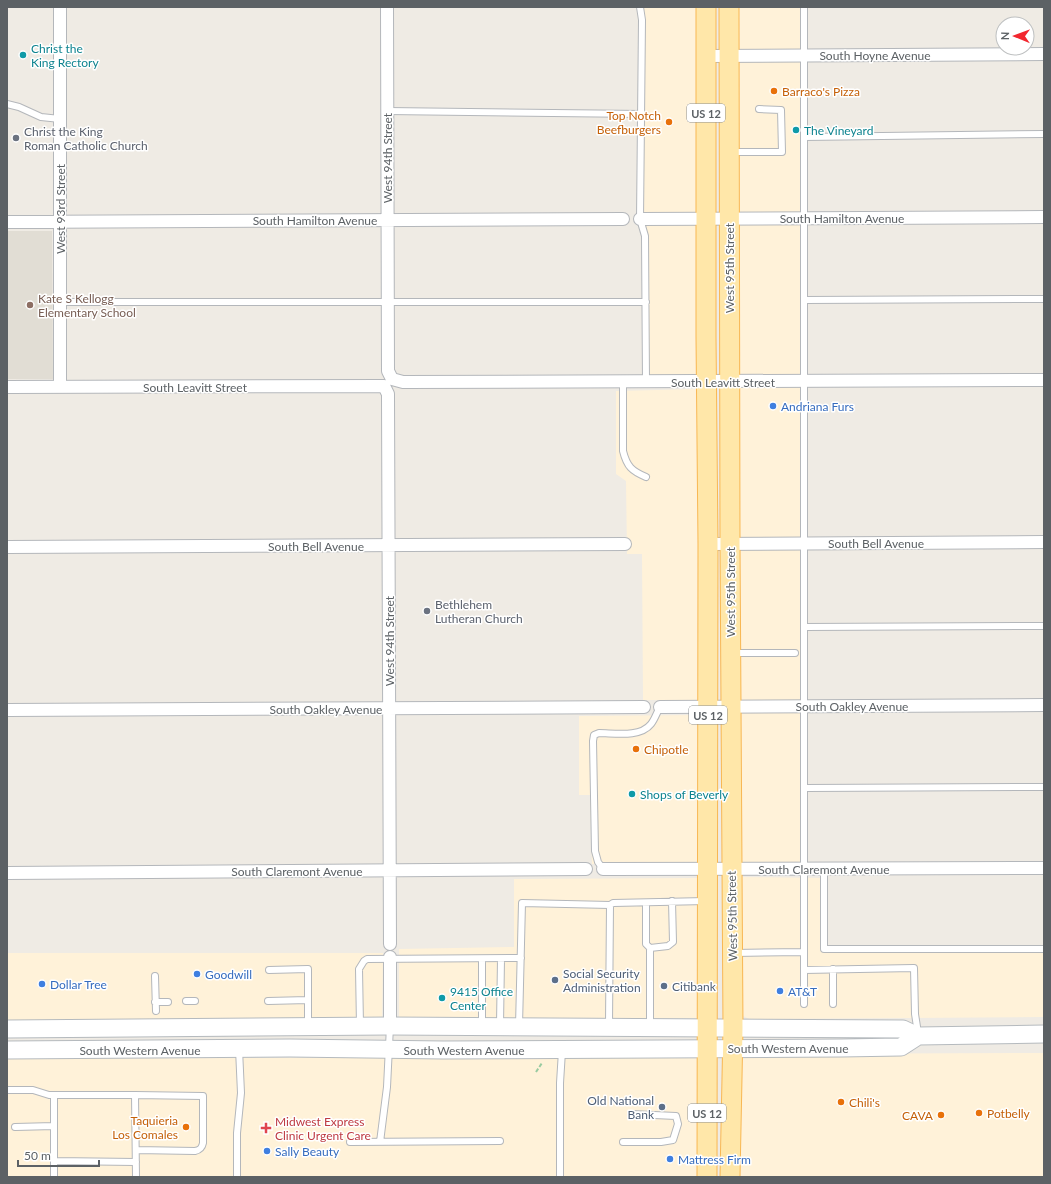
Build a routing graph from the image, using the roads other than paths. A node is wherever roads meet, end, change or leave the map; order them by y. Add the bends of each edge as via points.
1 (60, 7) edge
2 (387, 7) edge
3 (640, 7) edge
4 (706, 7) edge
5 (729, 7) edge
6 (804, 7) edge
7 (1044, 54) edge
8 (706, 56) junction
9 (729, 56) junction
10 (804, 56) junction
11 (7, 104) edge
12 (759, 109) dead end
13 (387, 111) junction
14 (642, 114) junction
15 (60, 119) junction
16 (1044, 134) edge
17 (804, 137) junction
18 (729, 152) junction
19 (1044, 217) edge
20 (706, 218) junction
21 (729, 218) junction
22 (804, 218) junction
23 (623, 219) dead end
24 (640, 219) junction
25 (387, 220) junction
26 (61, 221) junction
27 (7, 222) edge
28 (1044, 299) edge
29 (804, 300) junction
30 (60, 302) junction
31 (388, 302) junction
32 (646, 302) junction
33 (1044, 380) edge
34 (804, 381) junction
35 (623, 382) junction
36 (646, 382) junction
37 (707, 382) junction
38 (729, 382) junction
39 (392, 386) junction
40 (7, 387) edge
41 (60, 387) junction
42 (646, 477) dead end
43 (1044, 542) edge
44 (625, 544) dead end
45 (708, 544) junction
46 (730, 544) junction
47 (804, 544) junction
48 (389, 546) junction
49 (7, 548) edge
50 (1044, 626) edge
51 (804, 627) junction
52 (795, 653) dead end
53 (730, 654) junction
54 (1044, 705) edge
55 (804, 706) junction
56 (644, 707) dead end
57 (660, 707) joint
58 (708, 707) junction
59 (730, 707) junction
60 (389, 708) junction
61 (7, 710) edge
62 (1044, 787) edge
63 (805, 788) junction
64 (1044, 868) edge
65 (586, 869) dead end
66 (603, 869) joint
67 (707, 869) junction
68 (731, 869) junction
69 (805, 869) junction
70 (824, 869) junction
71 (390, 870) junction
72 (7, 872) edge
73 (707, 900) junction
74 (672, 901) junction
75 (646, 902) junction
76 (610, 905) junction
77 (390, 944) dead end
78 (650, 948) junction
79 (1044, 949) edge
80 (804, 952) junction
81 (732, 953) junction
82 (390, 958) junction
83 (521, 958) junction
84 (482, 959) junction
85 (501, 959) junction
86 (269, 970) dead end
87 (804, 970) junction
88 (833, 970) junction
89 (155, 976) dead end
90 (308, 1000) junction
91 (186, 1001) dead end
92 (195, 1001) dead end
93 (268, 1001) dead end
94 (156, 1002) junction
95 (168, 1002) dead end
96 (804, 1004) dead end
97 (833, 1004) dead end
98 (156, 1011) dead end
99 (390, 1026) junction
100 (308, 1027) junction
101 (360, 1027) junction
102 (482, 1027) junction
103 (500, 1027) junction
104 (519, 1027) junction
105 (609, 1027) junction
106 (650, 1027) junction
107 (706, 1028) junction
108 (733, 1028) junction
109 (7, 1029) edge
110 (1044, 1034) edge
111 (918, 1036) junction
112 (706, 1048) junction
113 (239, 1049) junction
114 (562, 1049) junction
115 (733, 1049) junction
116 (7, 1050) edge
117 (390, 1050) junction
118 (7, 1090) edge
119 (54, 1095) junction
120 (135, 1095) junction
121 (632, 1114) dead end
122 (54, 1126) junction
123 (14, 1127) dead end
124 (350, 1142) dead end
125 (380, 1142) junction
126 (500, 1142) dead end
127 (623, 1142) dead end
128 (136, 1150) junction
129 (54, 1161) junction
130 (136, 1162) junction
131 (54, 1177) edge
132 (136, 1177) edge
133 (237, 1177) edge
134 (560, 1177) edge
135 (707, 1177) edge
136 (730, 1177) edge

1 - 15 street, West 93rd Street
2 - 13 street, West 94th Street
3 - 14 lane
4 - 8 main road, West 95th Street / US 12
5 - 9 main road, West 95th Street / US 12
6 - 10 lane
7 - 10 street, South Hoyne Avenue
8 - 9 street, South Hoyne Avenue
8 - 20 main road, West 95th Street / US 12
9 - 10 street, South Hoyne Avenue
9 - 18 main road, West 95th Street / US 12
10 - 17 lane
11 - 15 lane via 41,117
12 - 18 lane via 781,110 782,152
13 - 14 lane
13 - 25 street, West 94th Street
14 - 24 lane
15 - 26 street, West 93rd Street
16 - 17 lane
17 - 22 lane
18 - 21 main road, West 95th Street / US 12
19 - 22 street, South Hamilton Avenue
20 - 21 street, South Hamilton Avenue
20 - 24 street, South Hamilton Avenue
20 - 37 main road, West 95th Street / US 12
21 - 22 street, South Hamilton Avenue
21 - 38 main road, West 95th Street / US 12
22 - 29 lane
23 - 25 street, South Hamilton Avenue
24 - 32 lane via 645,236
25 - 26 street, South Hamilton Avenue
25 - 31 street, West 94th Street
26 - 27 street, South Hamilton Avenue
26 - 30 street, West 93rd Street
28 - 29 lane
29 - 34 lane
30 - 31 lane
30 - 41 street, West 93rd Street
31 - 32 lane
31 - 39 street, West 94th Street via 388,371
32 - 36 lane
33 - 34 street, South Leavitt Street
34 - 38 street, South Leavitt Street
34 - 47 lane
35 - 36 street, South Leavitt Street
35 - 39 street, South Leavitt Street
35 - 42 lane via 624,457 634,472
36 - 37 street, South Leavitt Street
37 - 38 street, South Leavitt Street
37 - 45 main road, West 95th Street / US 12
38 - 46 main road, West 95th Street / US 12
39 - 41 street, South Leavitt Street
39 - 48 street, West 94th Street
40 - 41 street, South Leavitt Street
43 - 47 street, South Bell Avenue
44 - 48 street, South Bell Avenue
45 - 46 street, South Bell Avenue
45 - 58 main road, West 95th Street / US 12
46 - 47 street, South Bell Avenue
46 - 53 main road, West 95th Street / US 12
47 - 51 lane
48 - 49 street, South Bell Avenue
48 - 60 street, West 94th Street
50 - 51 lane
51 - 55 lane
52 - 53 lane
53 - 59 main road, West 95th Street / US 12
54 - 55 street, South Oakley Avenue
55 - 59 street, South Oakley Avenue
55 - 63 lane
56 - 60 street, South Oakley Avenue
57 - 58 street, South Oakley Avenue
57 - 66 lane via 650,725 643,730 594,735 594,851
58 - 59 street, South Oakley Avenue
58 - 67 main road, West 95th Street / US 12
59 - 68 main road, West 95th Street / US 12
60 - 61 street, South Oakley Avenue
60 - 71 street, West 94th Street
62 - 63 lane
63 - 69 lane
64 - 70 street, South Claremont Avenue
65 - 71 street, South Claremont Avenue
66 - 67 street, South Claremont Avenue
67 - 68 street, South Claremont Avenue
67 - 73 main road, West 95th Street / US 12
68 - 69 street, South Claremont Avenue
68 - 81 main road, West 95th Street / US 12
69 - 70 street, South Claremont Avenue
69 - 80 lane
70 - 79 lane via 824,949
71 - 72 street, South Claremont Avenue
71 - 77 street, West 94th Street
73 - 74 lane
73 - 107 main road, West 95th Street / US 12
74 - 75 lane
74 - 78 lane via 673,942 668,946
75 - 76 lane
75 - 78 lane via 646,944
76 - 83 lane via 522,904
76 - 105 lane
78 - 106 lane
80 - 81 lane
80 - 87 lane
81 - 108 main road, West 95th Street / US 12
82 - 84 lane
82 - 99 street
82 - 101 lane via 367,959 359,969
83 - 85 lane
83 - 104 lane
84 - 85 lane
84 - 102 lane
85 - 103 lane
86 - 90 lane via 308,969
87 - 88 lane
87 - 96 lane
88 - 97 lane
88 - 111 lane via 914,968
89 - 94 lane
90 - 93 lane
90 - 100 lane
91 - 92 lane
94 - 95 lane
94 - 98 lane
99 - 101 main road, South Western Avenue
99 - 102 main road, South Western Avenue
99 - 117 lane
100 - 101 main road, South Western Avenue
100 - 109 main road, South Western Avenue
102 - 103 main road, South Western Avenue
103 - 104 main road, South Western Avenue
104 - 105 main road, South Western Avenue
105 - 106 main road, South Western Avenue
106 - 107 main road, South Western Avenue
107 - 108 main road, South Western Avenue
107 - 112 main road, West 95th Street / US 12
108 - 111 main road, South Western Avenue via 903,1029
108 - 115 main road, West 95th Street / US 12
110 - 111 main road, South Western Avenue
111 - 115 main road, South Western Avenue via 901,1046
112 - 114 main road, South Western Avenue
112 - 115 main road, South Western Avenue
112 - 135 main road, West 95th Street / US 12
113 - 116 main road, South Western Avenue
113 - 117 main road, South Western Avenue
113 - 133 lane via 241,1093 237,1133
114 - 117 main road, South Western Avenue
114 - 134 lane
115 - 136 main road, West 95th Street / US 12
117 - 125 lane
118 - 119 lane via 33,1090
119 - 120 lane
119 - 122 lane
120 - 128 lane
120 - 128 lane via 203,1096 203,1143 199,1150
121 - 127 lane via 676,1116 678,1124 673,1140
122 - 123 lane
122 - 129 lane
124 - 125 lane
125 - 126 lane
128 - 130 lane
129 - 130 lane
129 - 131 lane
130 - 132 lane

